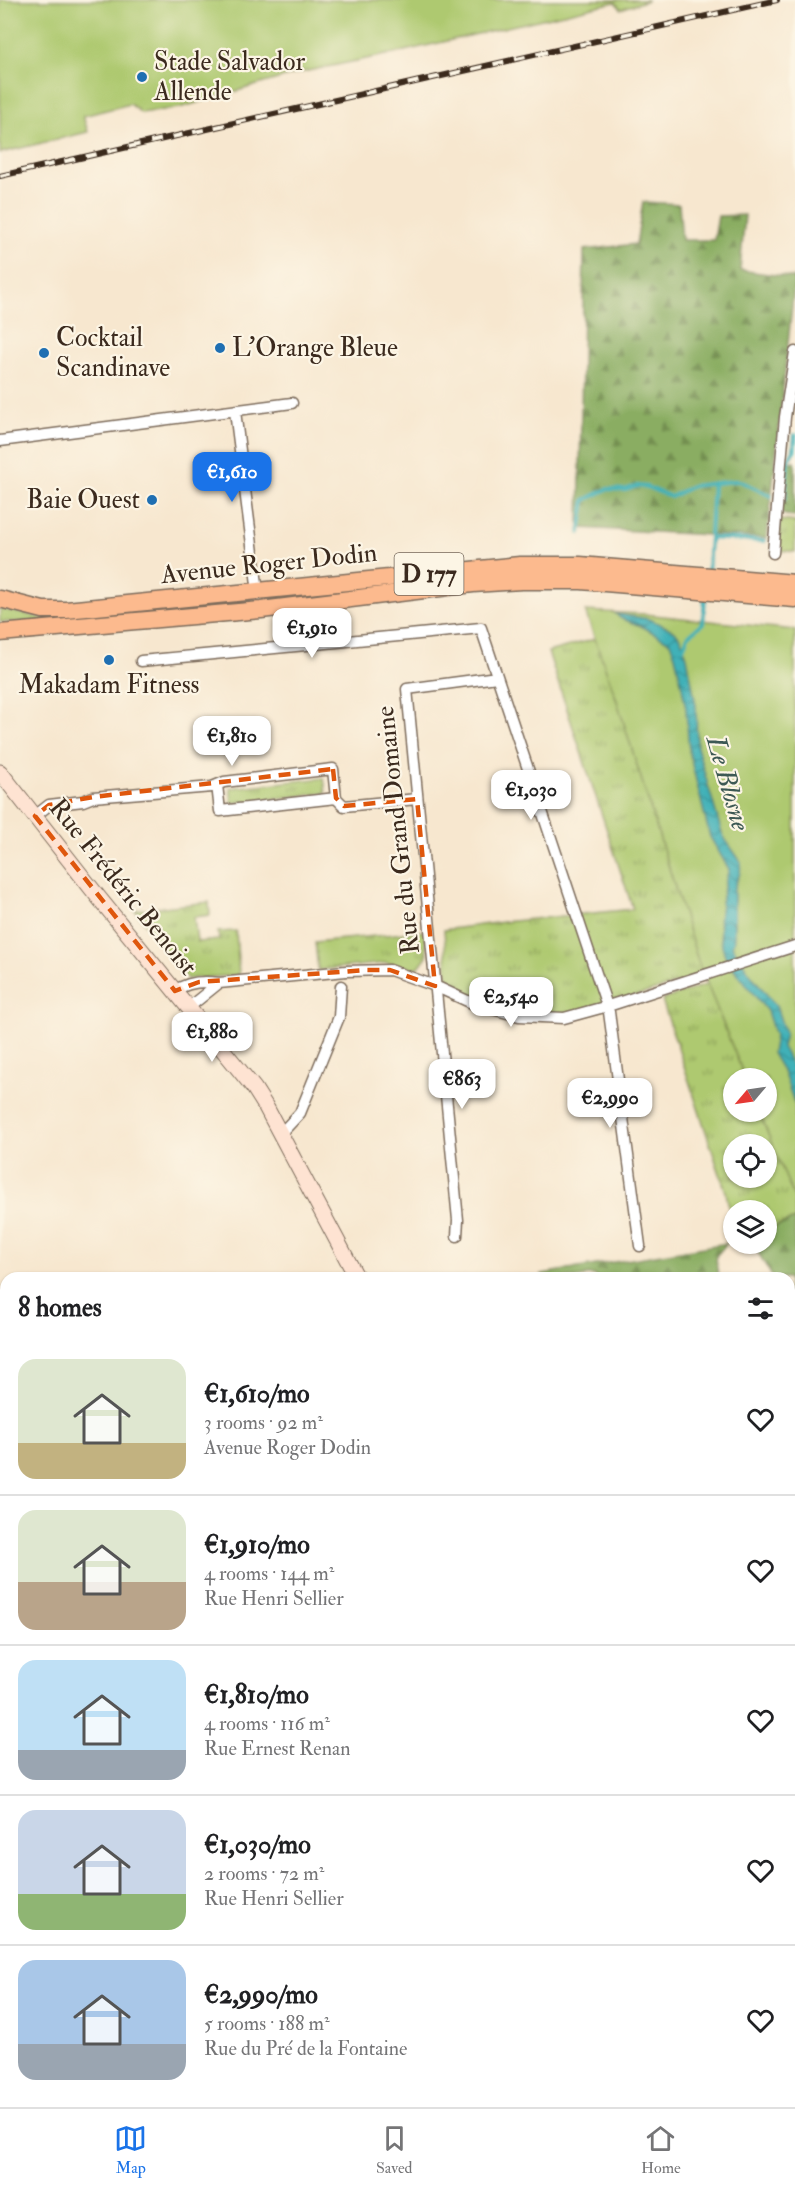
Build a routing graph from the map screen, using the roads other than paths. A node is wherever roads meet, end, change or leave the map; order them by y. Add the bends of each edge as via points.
1 (795, 352) edge
2 (292, 403) dead end
3 (235, 411) junction
4 (0, 441) edge
5 (773, 553) dead end
6 (646, 578) junction
7 (795, 584) edge
8 (751, 587) junction
9 (258, 592) junction
10 (0, 599) edge
11 (795, 599) edge
12 (0, 633) edge
13 (141, 661) dead end
14 (497, 677) junction
15 (0, 772) edge
16 (217, 785) junction
17 (336, 798) junction
18 (417, 799) junction
19 (35, 816) junction
20 (795, 946) edge
21 (219, 983) junction
22 (341, 986) dead end
23 (435, 986) junction
24 (175, 991) junction
25 (608, 1006) junction
26 (188, 1008) junction
27 (279, 1132) junction
28 (457, 1236) dead end
29 (640, 1246) dead end
30 (354, 1272) edge

1 - 5 street
2 - 3 street
3 - 4 street
3 - 9 street
6 - 8 main road, Avenue Roger Dodin
6 - 9 main road, Avenue Roger Dodin / D 177 via 580,565 520,565
6 - 12 main road, Avenue Roger Dodin / D 177 via 473,584 261,610
7 - 8 main road, Avenue Roger Dodin
8 - 11 main road, Avenue Roger Dodin
9 - 10 main road, Avenue Roger Dodin / D 177 via 66,610 43,610
13 - 14 street via 481,628
14 - 18 street, Rue du Grand Domaine via 407,689
14 - 25 street
15 - 19 main road, Rue Frédéric Benoist
16 - 17 street via 220,811
16 - 17 street via 333,770
16 - 19 street via 93,797 49,805
17 - 18 street via 344,806
18 - 23 street, Rue du Grand Domaine
19 - 24 main road, Rue Frédéric Benoist
20 - 25 street
21 - 23 street via 390,970
21 - 24 street via 188,984
21 - 26 street
22 - 27 street via 339,1017 300,1113
23 - 25 street via 474,1004 519,1016 564,1018
23 - 28 street, Rue du Grand Domaine
24 - 26 main road, Rue Frédéric Benoist
25 - 29 street
26 - 27 main road, Rue Frédéric Benoist via 254,1088
27 - 30 main road, Rue Frédéric Benoist

